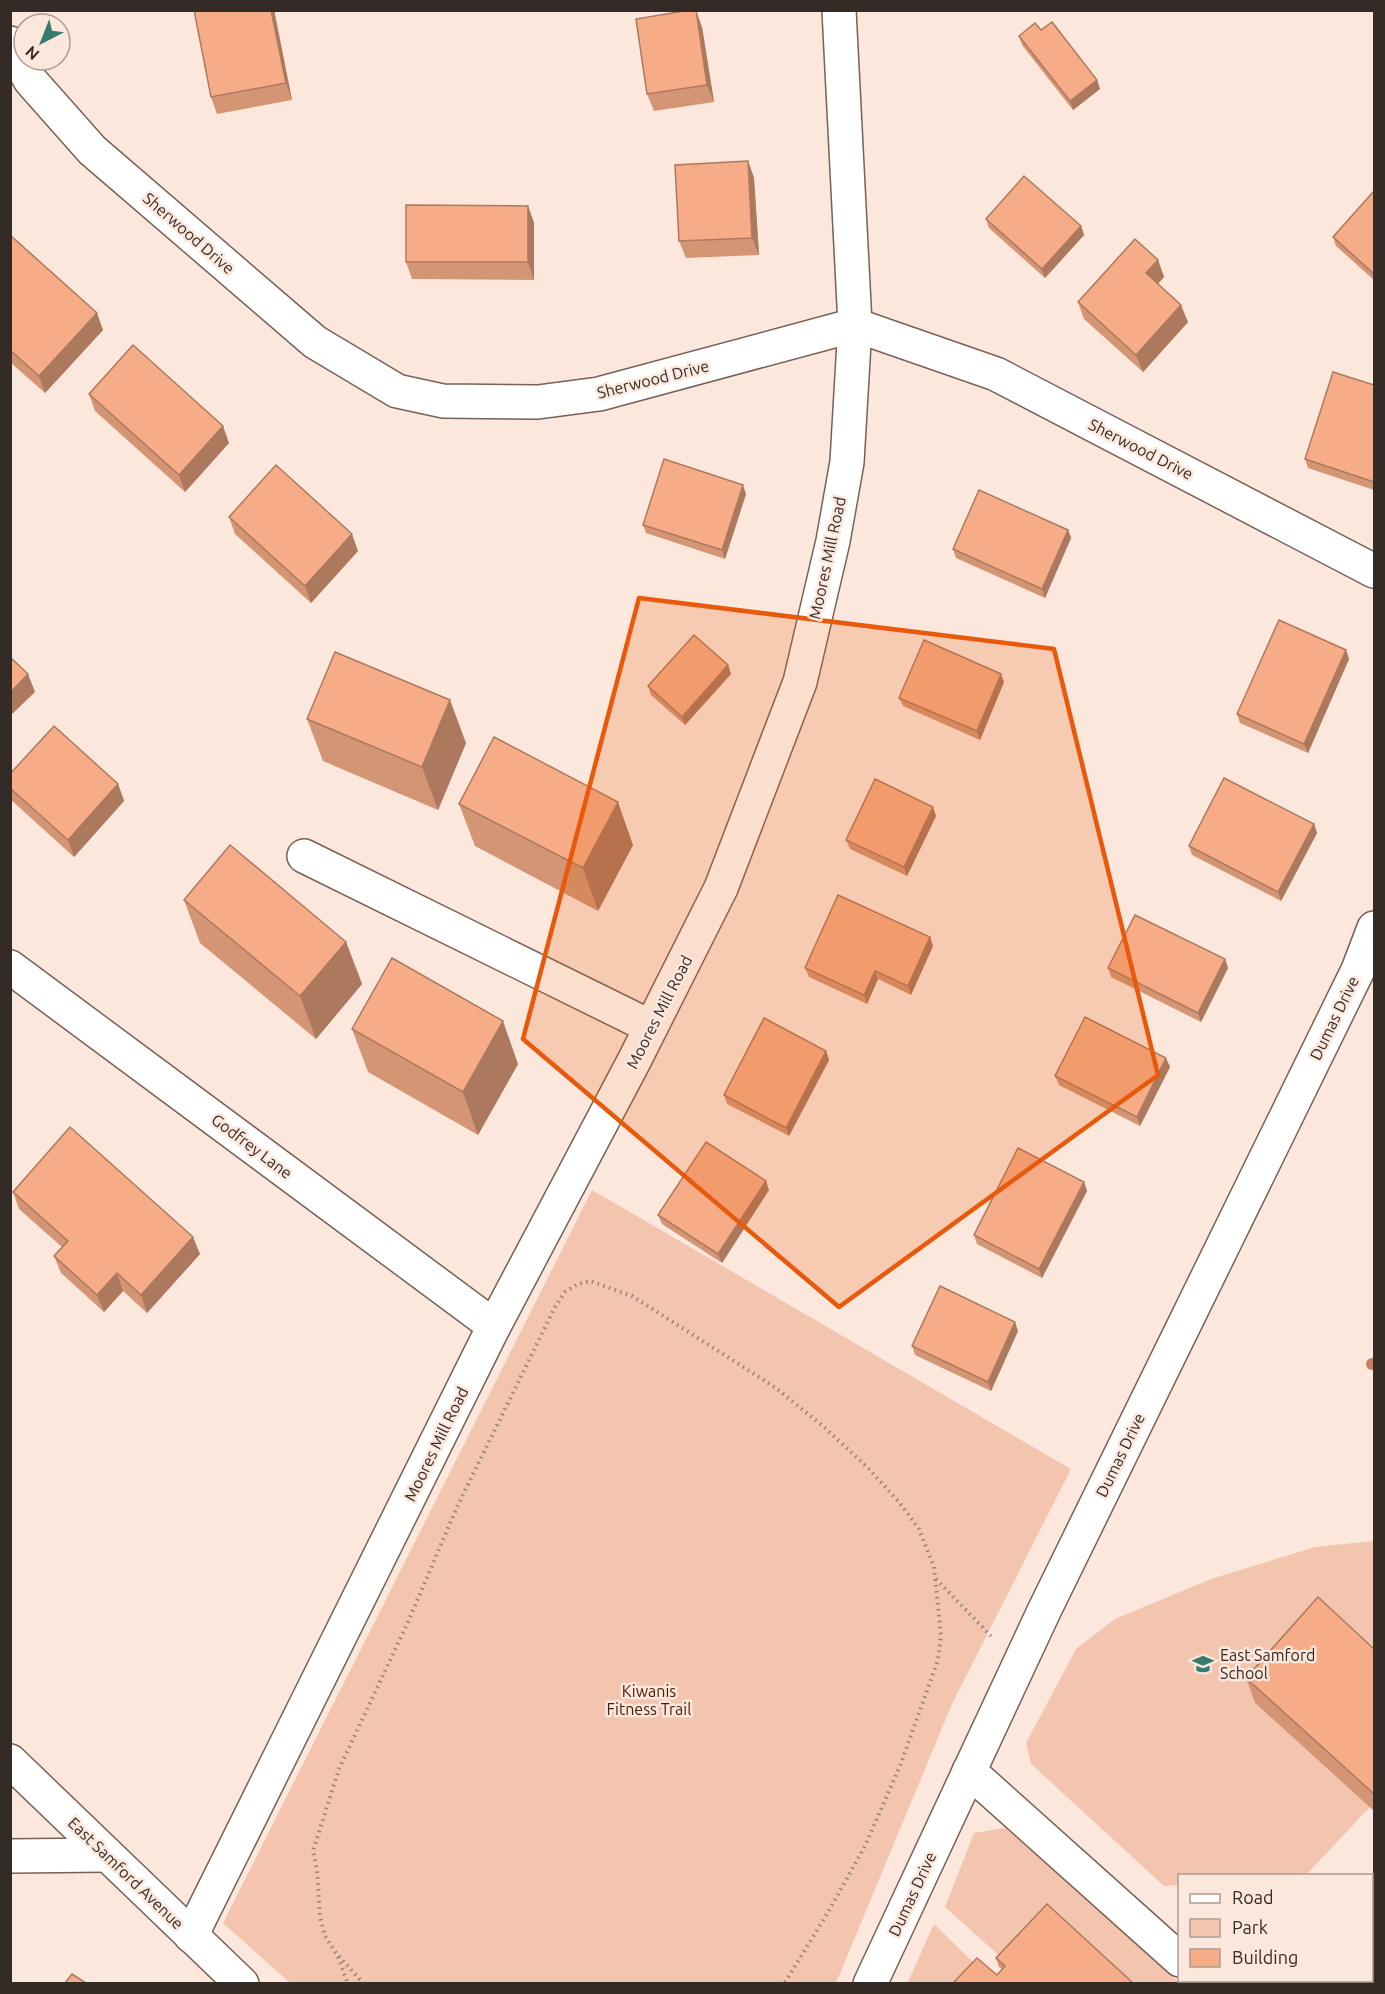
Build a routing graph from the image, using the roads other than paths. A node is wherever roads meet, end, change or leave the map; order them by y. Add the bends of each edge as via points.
1 (839, 10) edge
2 (10, 43) edge
3 (855, 325) junction
4 (1374, 571) edge
5 (304, 856) dead end
6 (1374, 928) edge
7 (10, 967) edge
8 (651, 1027) junction
9 (494, 1326) junction
10 (10, 1761) edge
11 (969, 1771) junction
12 (107, 1855) junction
13 (10, 1856) edge
14 (191, 1936) junction
15 (1178, 1959) edge
16 (242, 1983) edge
17 (870, 1983) edge

1 - 3 street, Moores Mill Road
2 - 3 street, Sherwood Drive via 30,80 92,150 315,342 397,391 444,401 538,402 599,394
3 - 4 street, Sherwood Drive via 996,374
3 - 8 street, Moores Mill Road via 847,462 800,682 721,888
5 - 8 street
6 - 11 street, Dumas Drive via 1358,970
7 - 9 street, Godfrey Lane
8 - 9 street, Moores Mill Road
9 - 14 street, Moores Mill Road
10 - 12 street, East Samford Avenue
11 - 15 street
11 - 17 street, Dumas Drive
12 - 13 street
12 - 14 street, East Samford Avenue
14 - 16 street, East Samford Avenue

